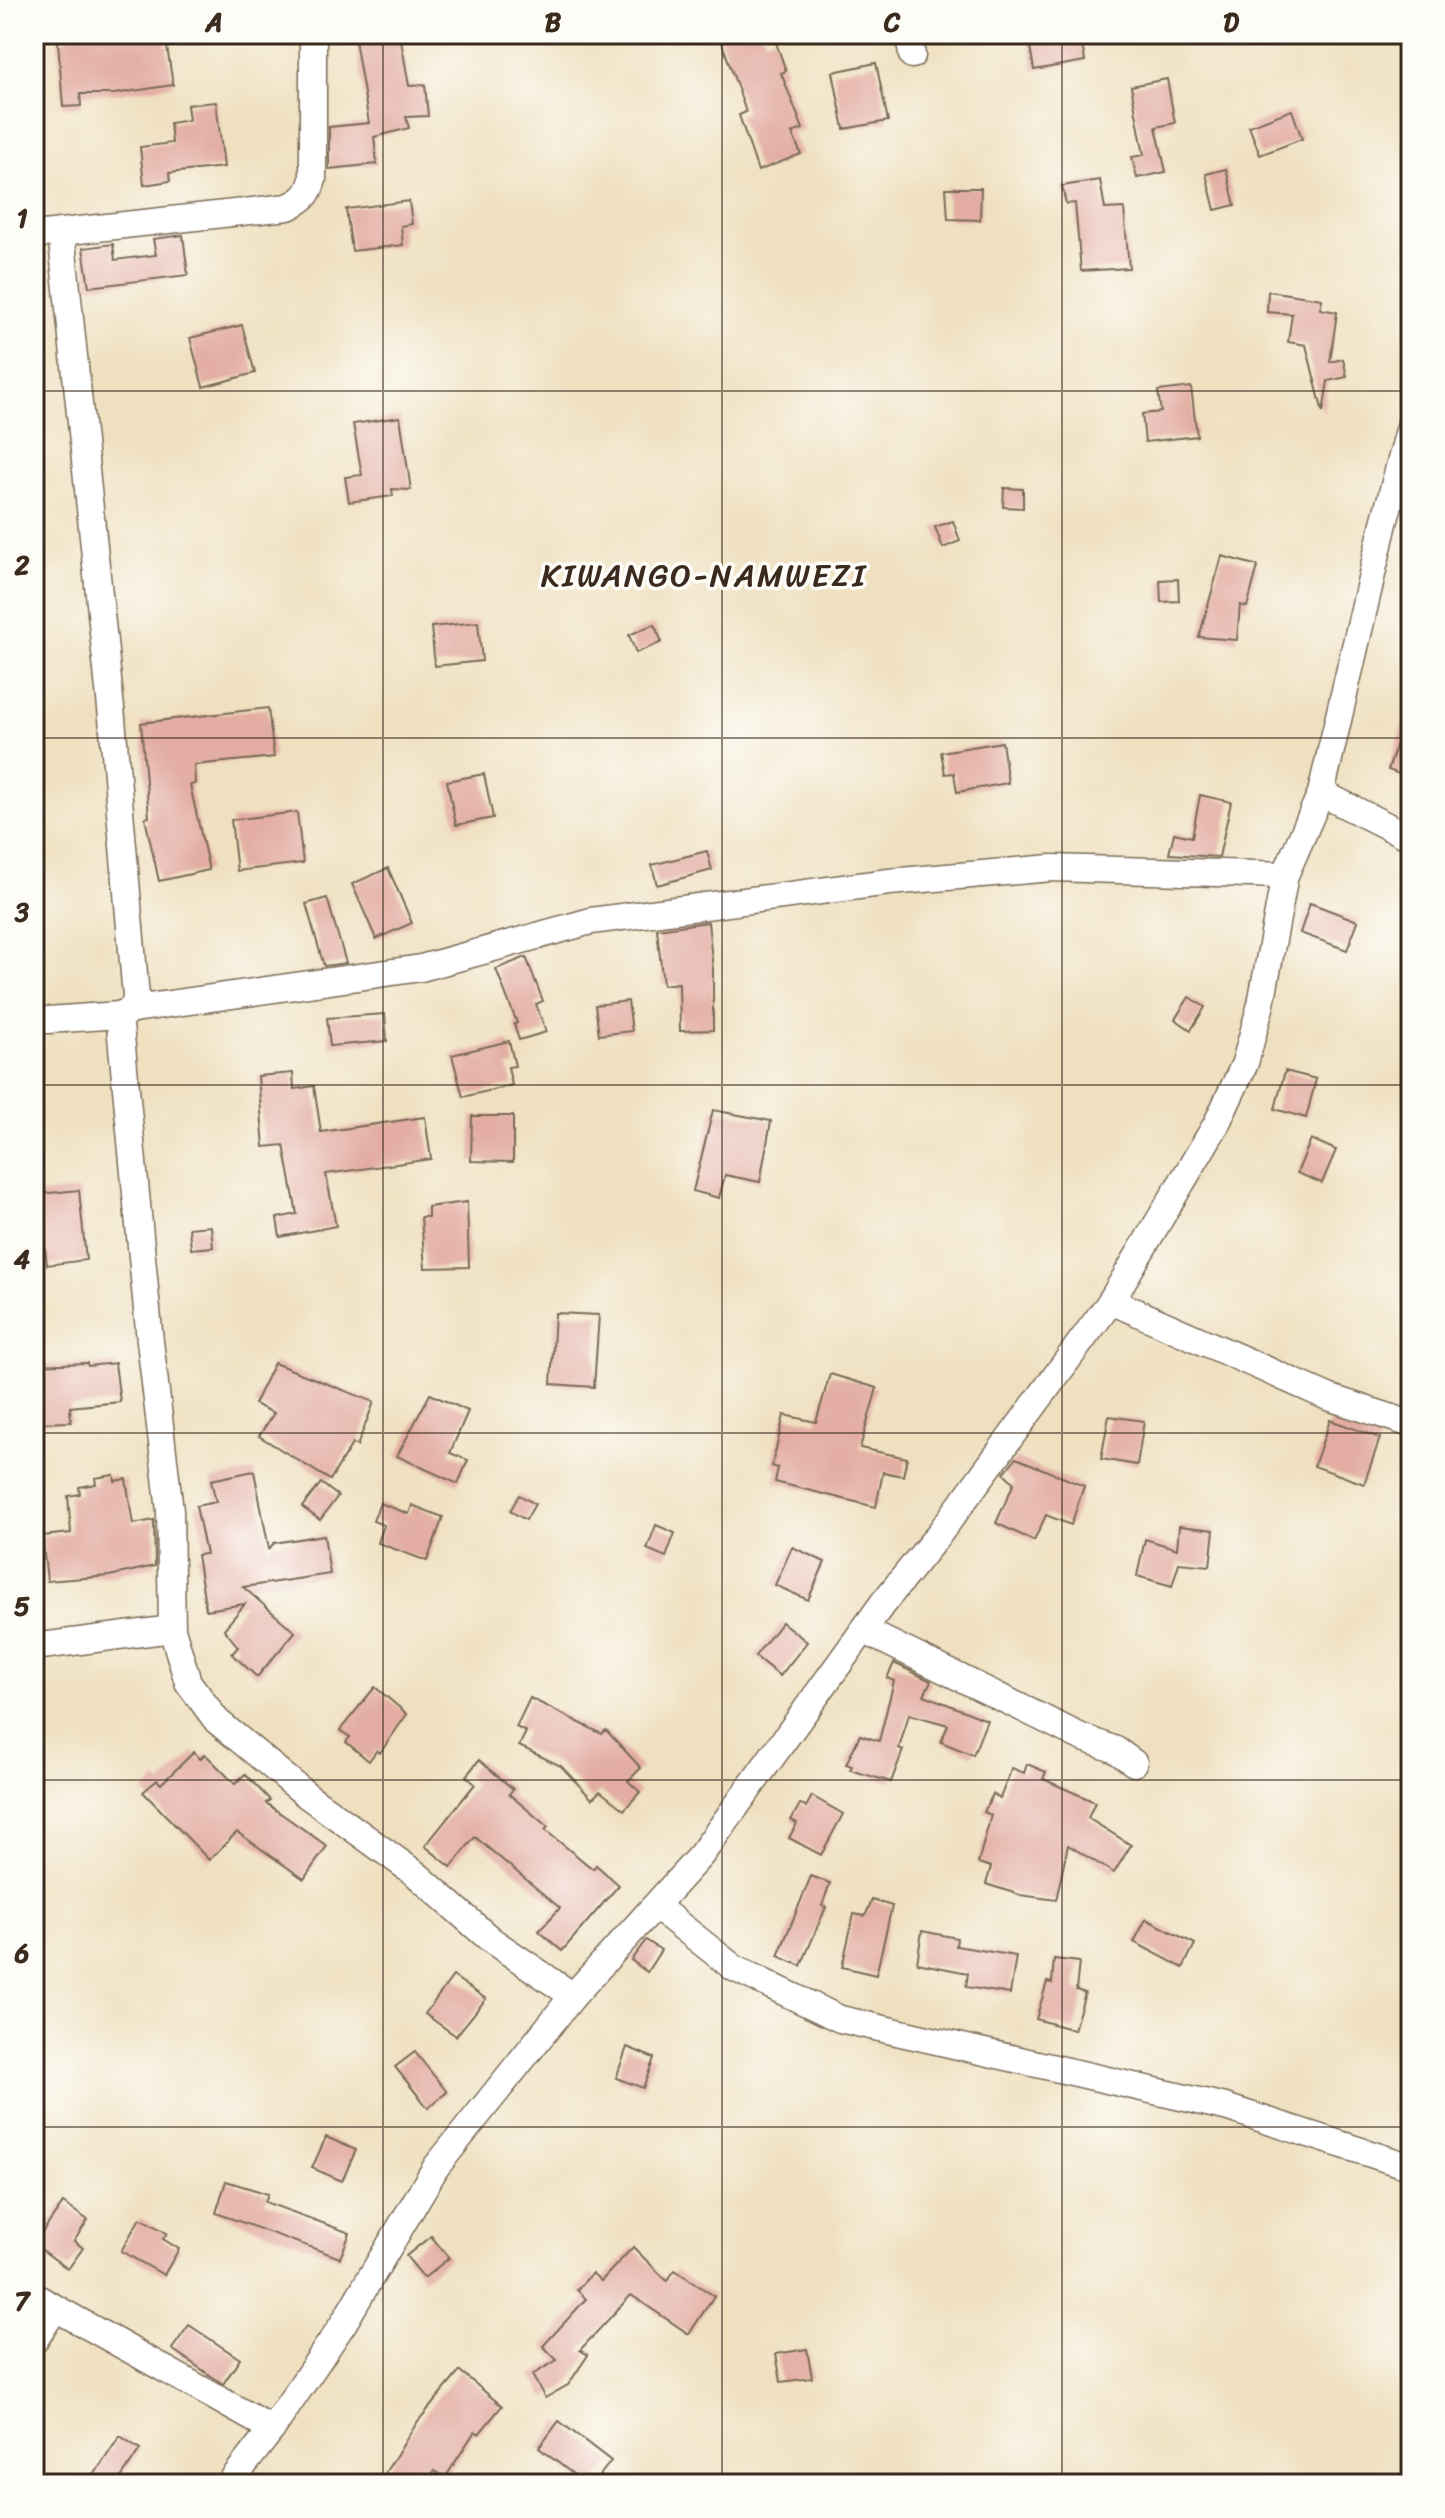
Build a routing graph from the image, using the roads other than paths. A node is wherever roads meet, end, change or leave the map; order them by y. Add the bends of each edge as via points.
1 (313, 34) edge
2 (61, 232) junction
3 (34, 235) edge
4 (1411, 423) edge
5 (1321, 793) junction
6 (1411, 838) edge
7 (1285, 875) junction
8 (126, 1012) junction
9 (34, 1021) edge
10 (1111, 1301) junction
11 (1411, 1424) edge
12 (172, 1629) junction
13 (865, 1631) junction
14 (34, 1647) edge
15 (1134, 1763) dead end
16 (657, 1907) junction
17 (573, 1996) junction
18 (1411, 2167) edge
19 (44, 2303) edge
20 (34, 2341) edge
21 (272, 2429) junction
22 (229, 2484) edge

1 - 2 street via 313,179 302,201 288,207
2 - 3 street
2 - 8 street via 136,997
4 - 5 street
5 - 6 street
5 - 7 street
7 - 8 street via 1052,868 889,882 591,921 421,968
7 - 10 street via 1245,1063 1216,1125
8 - 9 street
8 - 12 street via 150,1341 170,1511
10 - 11 street via 1328,1397
10 - 13 street
12 - 14 street
12 - 17 street via 188,1682 217,1721 416,1874 491,1940
13 - 15 street
13 - 16 street
16 - 17 street
16 - 18 street via 734,1968 840,2019 1225,2107
17 - 21 street via 436,2167 343,2324
19 - 20 street
19 - 21 street
21 - 22 street

